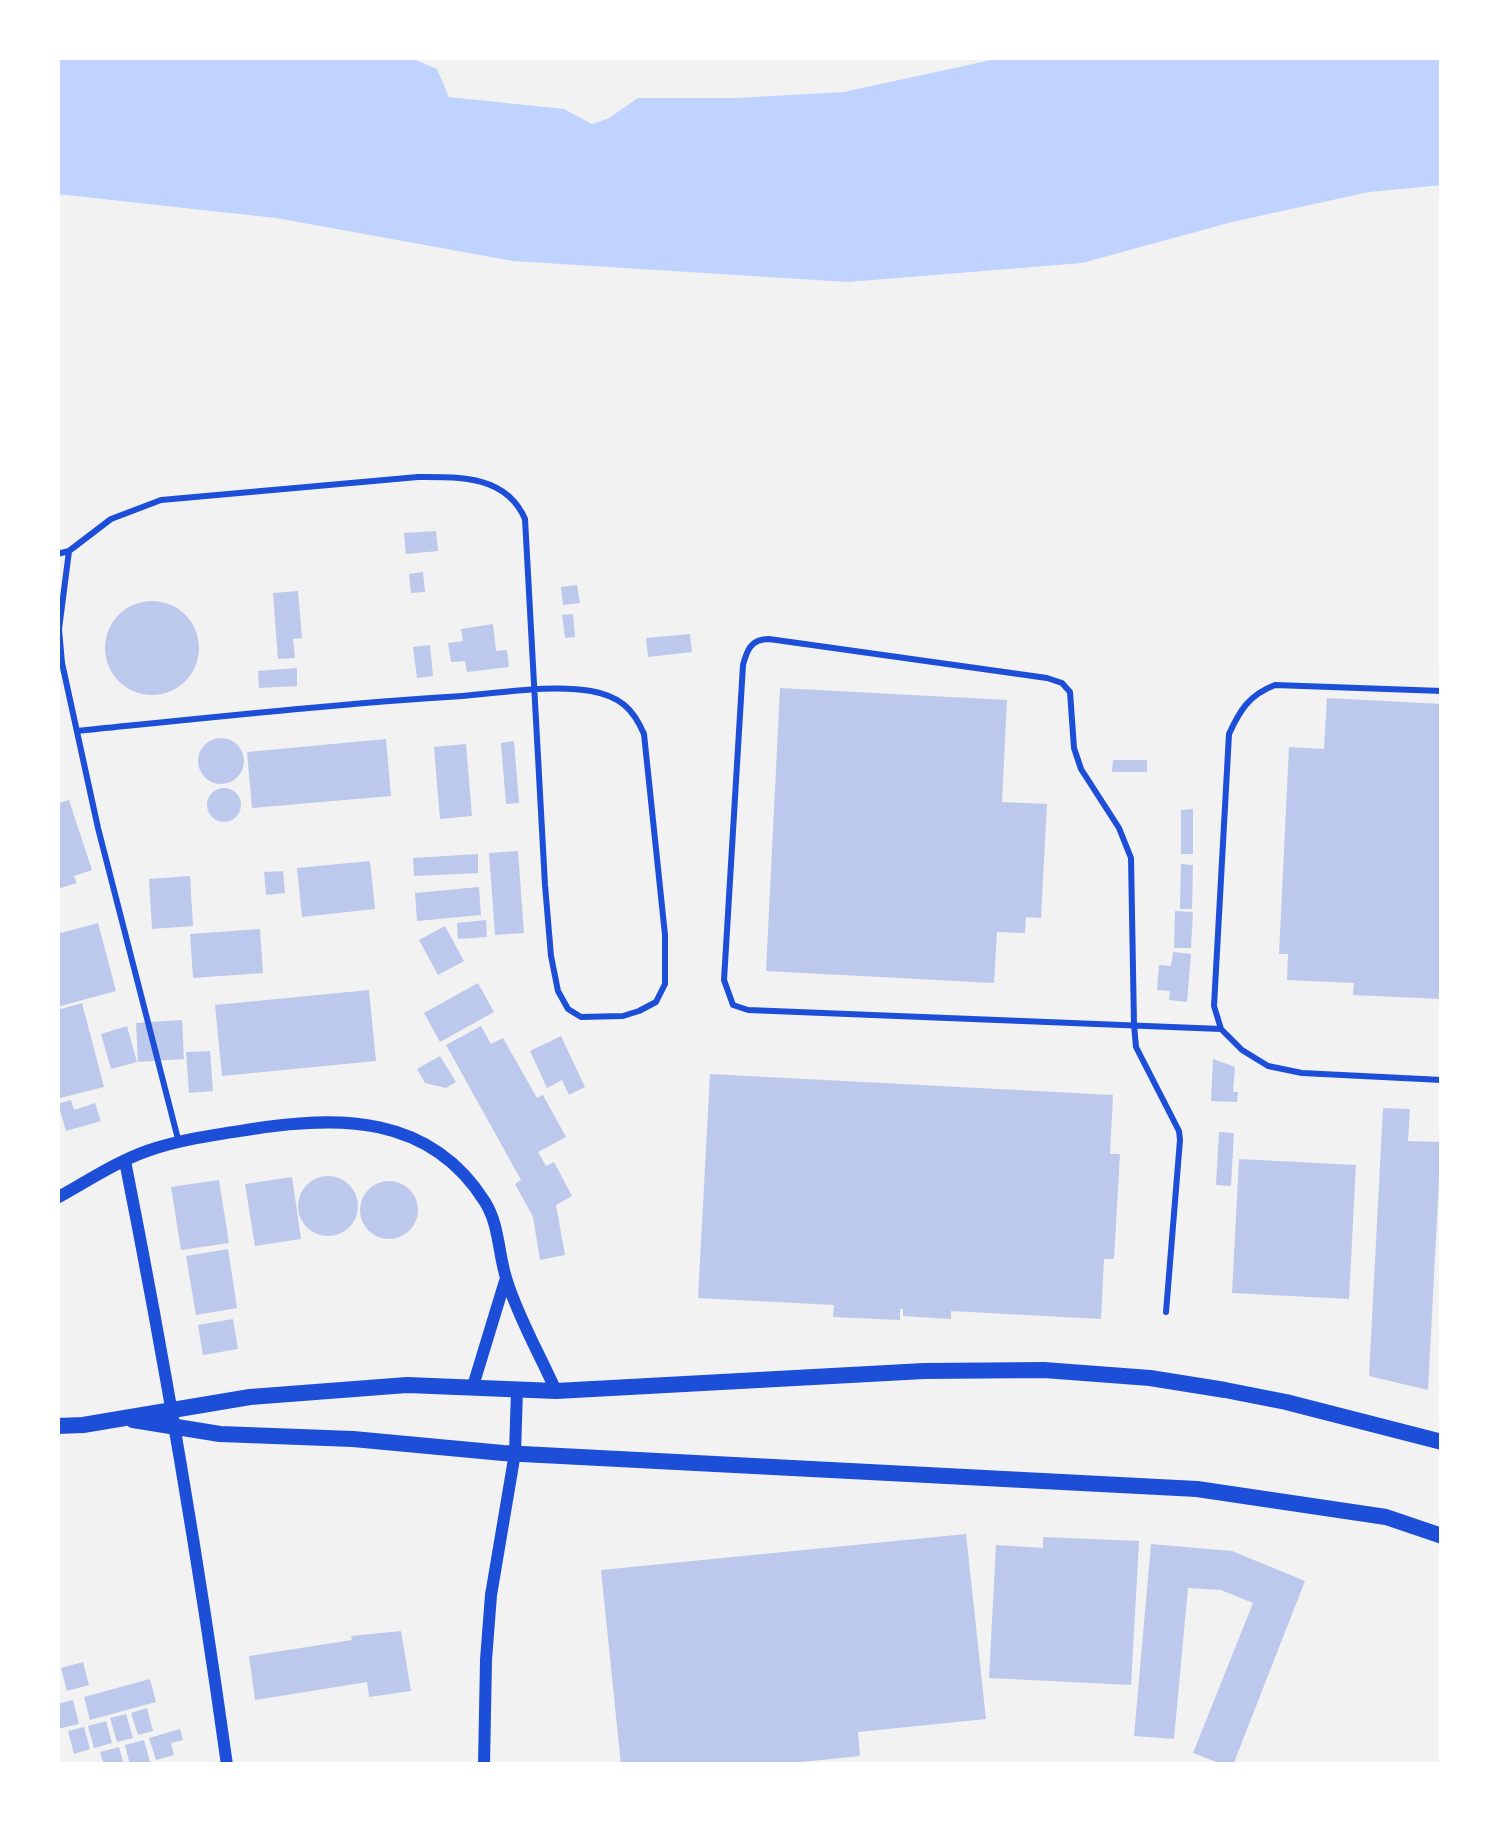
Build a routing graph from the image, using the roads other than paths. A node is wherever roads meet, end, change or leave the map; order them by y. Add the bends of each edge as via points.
1 (69, 551) junction
2 (57, 554) edge
3 (535, 691) junction
4 (1442, 691) edge
5 (77, 731) junction
6 (1134, 1025) junction
7 (1221, 1029) junction
8 (1442, 1080) edge
9 (179, 1142) junction
10 (124, 1161) junction
11 (57, 1198) edge
12 (506, 1280) junction
13 (1166, 1312) dead end
14 (472, 1386) junction
15 (517, 1390) junction
16 (556, 1391) junction
17 (120, 1418) junction
18 (57, 1426) edge
19 (1442, 1442) edge
20 (515, 1453) junction
21 (1442, 1536) edge
22 (227, 1765) edge
23 (484, 1765) edge
24 (910, 1765) edge
25 (929, 1765) edge

1 - 2 lane
1 - 3 lane via 111,519 161,500 418,477 487,482 518,503 525,519
1 - 5 lane via 59,629
3 - 3 lane via 591,691 622,701 644,734 665,984 656,1002 623,1016 581,1017 557,992
3 - 5 lane
4 - 7 lane via 1275,685 1242,706 1229,734 1214,1006
5 - 9 lane
6 - 6 lane via 1131,858 1081,769 1067,688 769,639 752,644 743,665 724,980 733,1005
6 - 7 lane
6 - 13 lane via 1136,1047 1179,1130
7 - 8 lane via 1268,1066
9 - 10 street
9 - 12 street via 315,1120 415,1137 460,1170 488,1205
10 - 11 street
10 - 22 street
12 - 14 street
12 - 16 street
14 - 15 main road
14 - 17 main road via 250,1396
15 - 16 main road
15 - 20 street
16 - 19 main road via 1044,1370 1245,1394
17 - 18 main road
17 - 20 main road via 220,1434
20 - 21 main road via 1197,1489 1386,1517
20 - 23 street via 491,1594
24 - 25 lane

